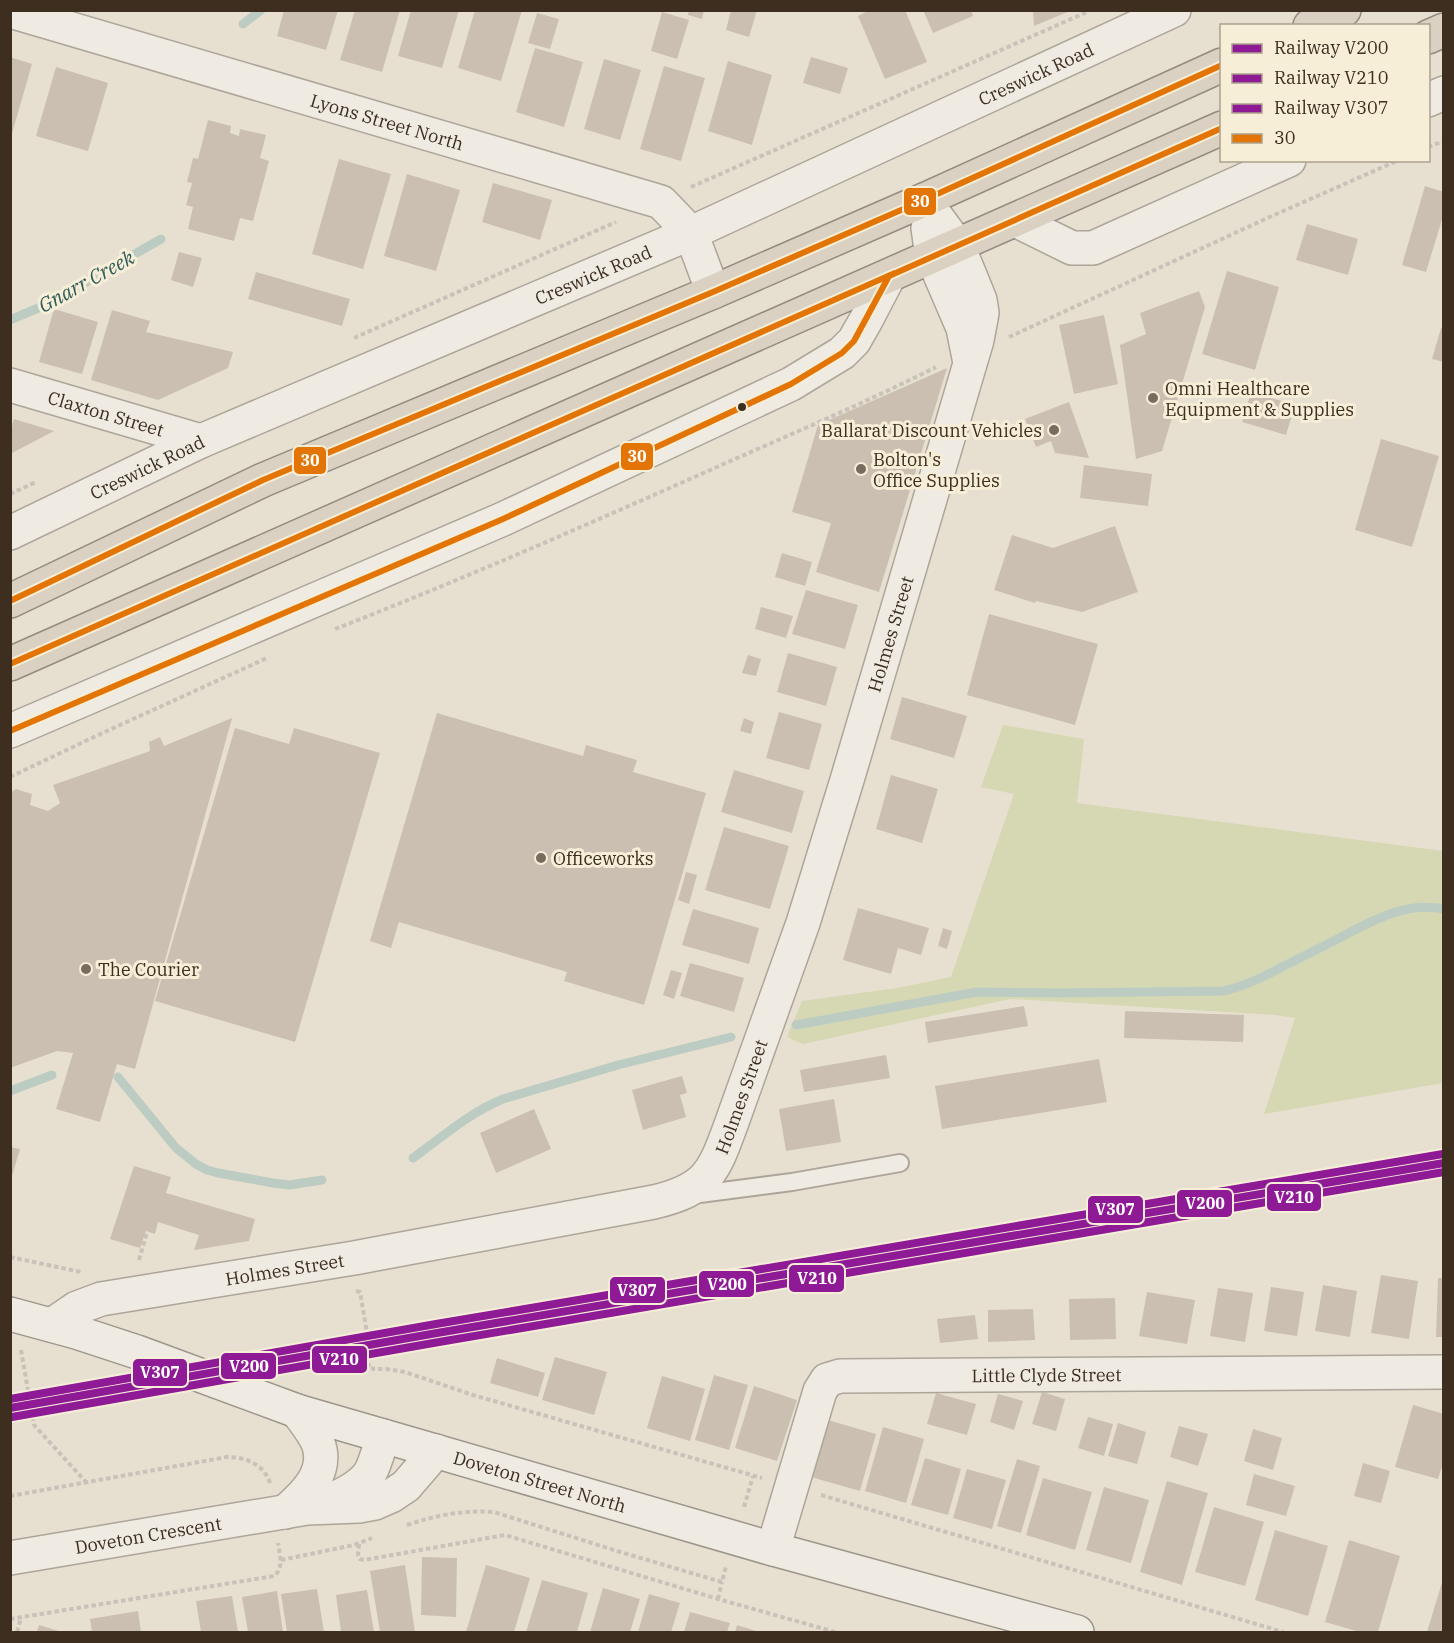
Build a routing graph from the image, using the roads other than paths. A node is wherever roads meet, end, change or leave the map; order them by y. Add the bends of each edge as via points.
1 (1174, 10) edge
2 (1344, 10) edge
3 (10, 11) edge
4 (1314, 24) edge
5 (1220, 65) edge
6 (1220, 128) edge
7 (1285, 162) edge
8 (924, 200) junction
9 (1015, 220) junction
10 (691, 233) junction
11 (945, 251) junction
12 (889, 276) junction
13 (713, 292) junction
14 (10, 385) edge
15 (201, 441) junction
16 (10, 533) edge
17 (10, 601) edge
18 (10, 664) edge
19 (10, 731) edge
20 (900, 1163) dead end
21 (670, 1198) junction
22 (52, 1325) junction
23 (15, 1328) edge
24 (1443, 1372) edge
25 (297, 1411) junction
26 (383, 1436) junction
27 (436, 1451) junction
28 (289, 1511) junction
29 (773, 1549) junction
30 (10, 1558) edge
31 (1077, 1632) edge

1 - 10 street, Creswick Road
2 - 4 highway
3 - 10 street, Lyons Street North via 661,202
5 - 8 highway
6 - 9 highway
7 - 9 street via 1092,248 1072,248
8 - 11 street, Holmes Street
8 - 13 highway
9 - 11 highway
10 - 13 street, Lyons Street North
10 - 15 street, Creswick Road
11 - 12 highway
11 - 21 street, Holmes Street via 980,300 977,340 955,368 814,890 772,1011 713,1168 697,1185
12 - 18 highway
12 - 19 street via 854,341 842,353 791,384 503,519
13 - 17 highway via 263,480
14 - 15 street, Claxton Street
15 - 16 street, Creswick Road
20 - 21 lane
21 - 22 street, Holmes Street via 354,1258 101,1299 77,1308
22 - 23 street, Doveton Street North
22 - 25 street, Doveton Street North
24 - 29 street, Little Clyde Street via 840,1376 827,1380 819,1392
25 - 26 street, Doveton Street North
25 - 28 street via 315,1436 320,1460 309,1490
26 - 27 street, Doveton Street North
26 - 28 street, Doveton Crescent via 368,1476 353,1488 335,1498
27 - 28 street, Doveton Crescent via 412,1480 384,1499 359,1506
27 - 29 street, Doveton Street North
28 - 30 street, Doveton Crescent
29 - 31 street, Doveton Street North

